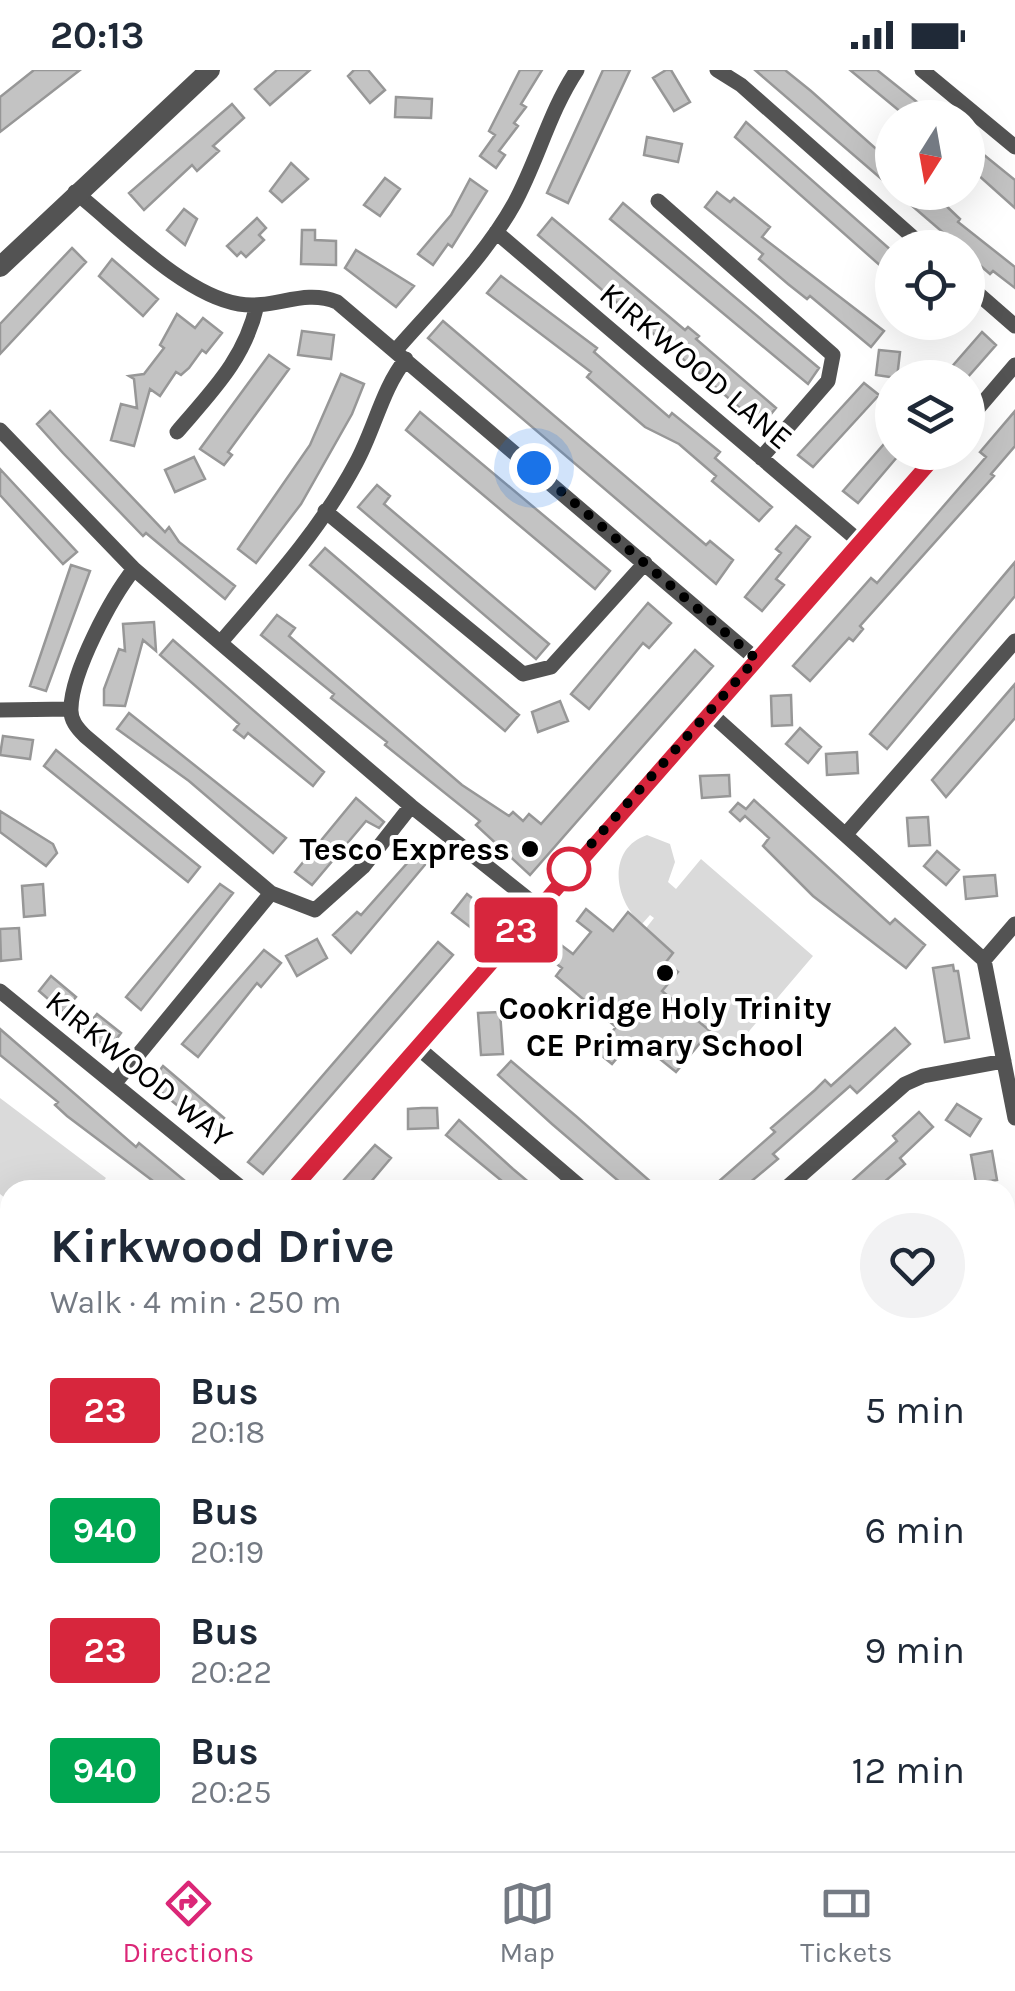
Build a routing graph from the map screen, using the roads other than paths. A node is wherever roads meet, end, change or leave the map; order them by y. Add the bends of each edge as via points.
1 (210, 70) edge
2 (577, 70) edge
3 (717, 70) edge
4 (922, 70) edge
5 (1015, 147) edge
6 (74, 192) junction
7 (658, 201) dead end
8 (905, 230) edge
9 (496, 232) junction
10 (0, 267) edge
11 (985, 300) edge
12 (257, 306) junction
13 (1015, 326) edge
14 (401, 354) junction
15 (1015, 365) edge
16 (985, 400) edge
17 (0, 430) edge
18 (177, 432) dead end
19 (761, 458) junction
20 (923, 470) edge
21 (326, 511) junction
22 (860, 542) junction
23 (645, 562) junction
24 (134, 569) junction
25 (1015, 640) edge
26 (222, 642) junction
27 (756, 659) junction
28 (70, 709) junction
29 (0, 710) edge
30 (709, 712) junction
31 (411, 806) junction
32 (846, 834) junction
33 (271, 893) junction
34 (537, 906) junction
35 (1015, 924) edge
36 (984, 960) junction
37 (0, 991) edge
38 (416, 1046) junction
39 (1004, 1061) junction
40 (115, 1083) junction
41 (1015, 1118) edge
42 (232, 1180) edge
43 (304, 1180) edge
44 (572, 1180) edge
45 (795, 1180) edge

1 - 6 street
2 - 9 street
3 - 8 street
4 - 5 street
6 - 10 street
6 - 12 street via 192,285
7 - 19 street via 832,355 828,381
9 - 14 street
9 - 19 street, KIRKWOOD LANE
11 - 13 street
12 - 14 street via 324,296
12 - 18 street via 250,337 232,368
14 - 21 street via 355,465
14 - 23 street
15 - 16 street
17 - 24 street
19 - 22 street, KIRKWOOD LANE
20 - 22 street
21 - 23 street via 523,674 552,668
21 - 26 street
22 - 27 street
23 - 27 street
24 - 26 street
24 - 28 street via 104,612
25 - 32 street
26 - 31 street
27 - 30 street
28 - 29 street
28 - 33 street via 85,736
30 - 32 street
30 - 34 street
31 - 33 street via 364,868 316,910
31 - 34 street
32 - 36 street
33 - 40 street
34 - 38 street
35 - 36 street
36 - 39 street
37 - 40 street, KIRKWOOD WAY
38 - 43 street
38 - 44 street
39 - 41 street
39 - 45 street via 905,1084
40 - 42 street, KIRKWOOD WAY

